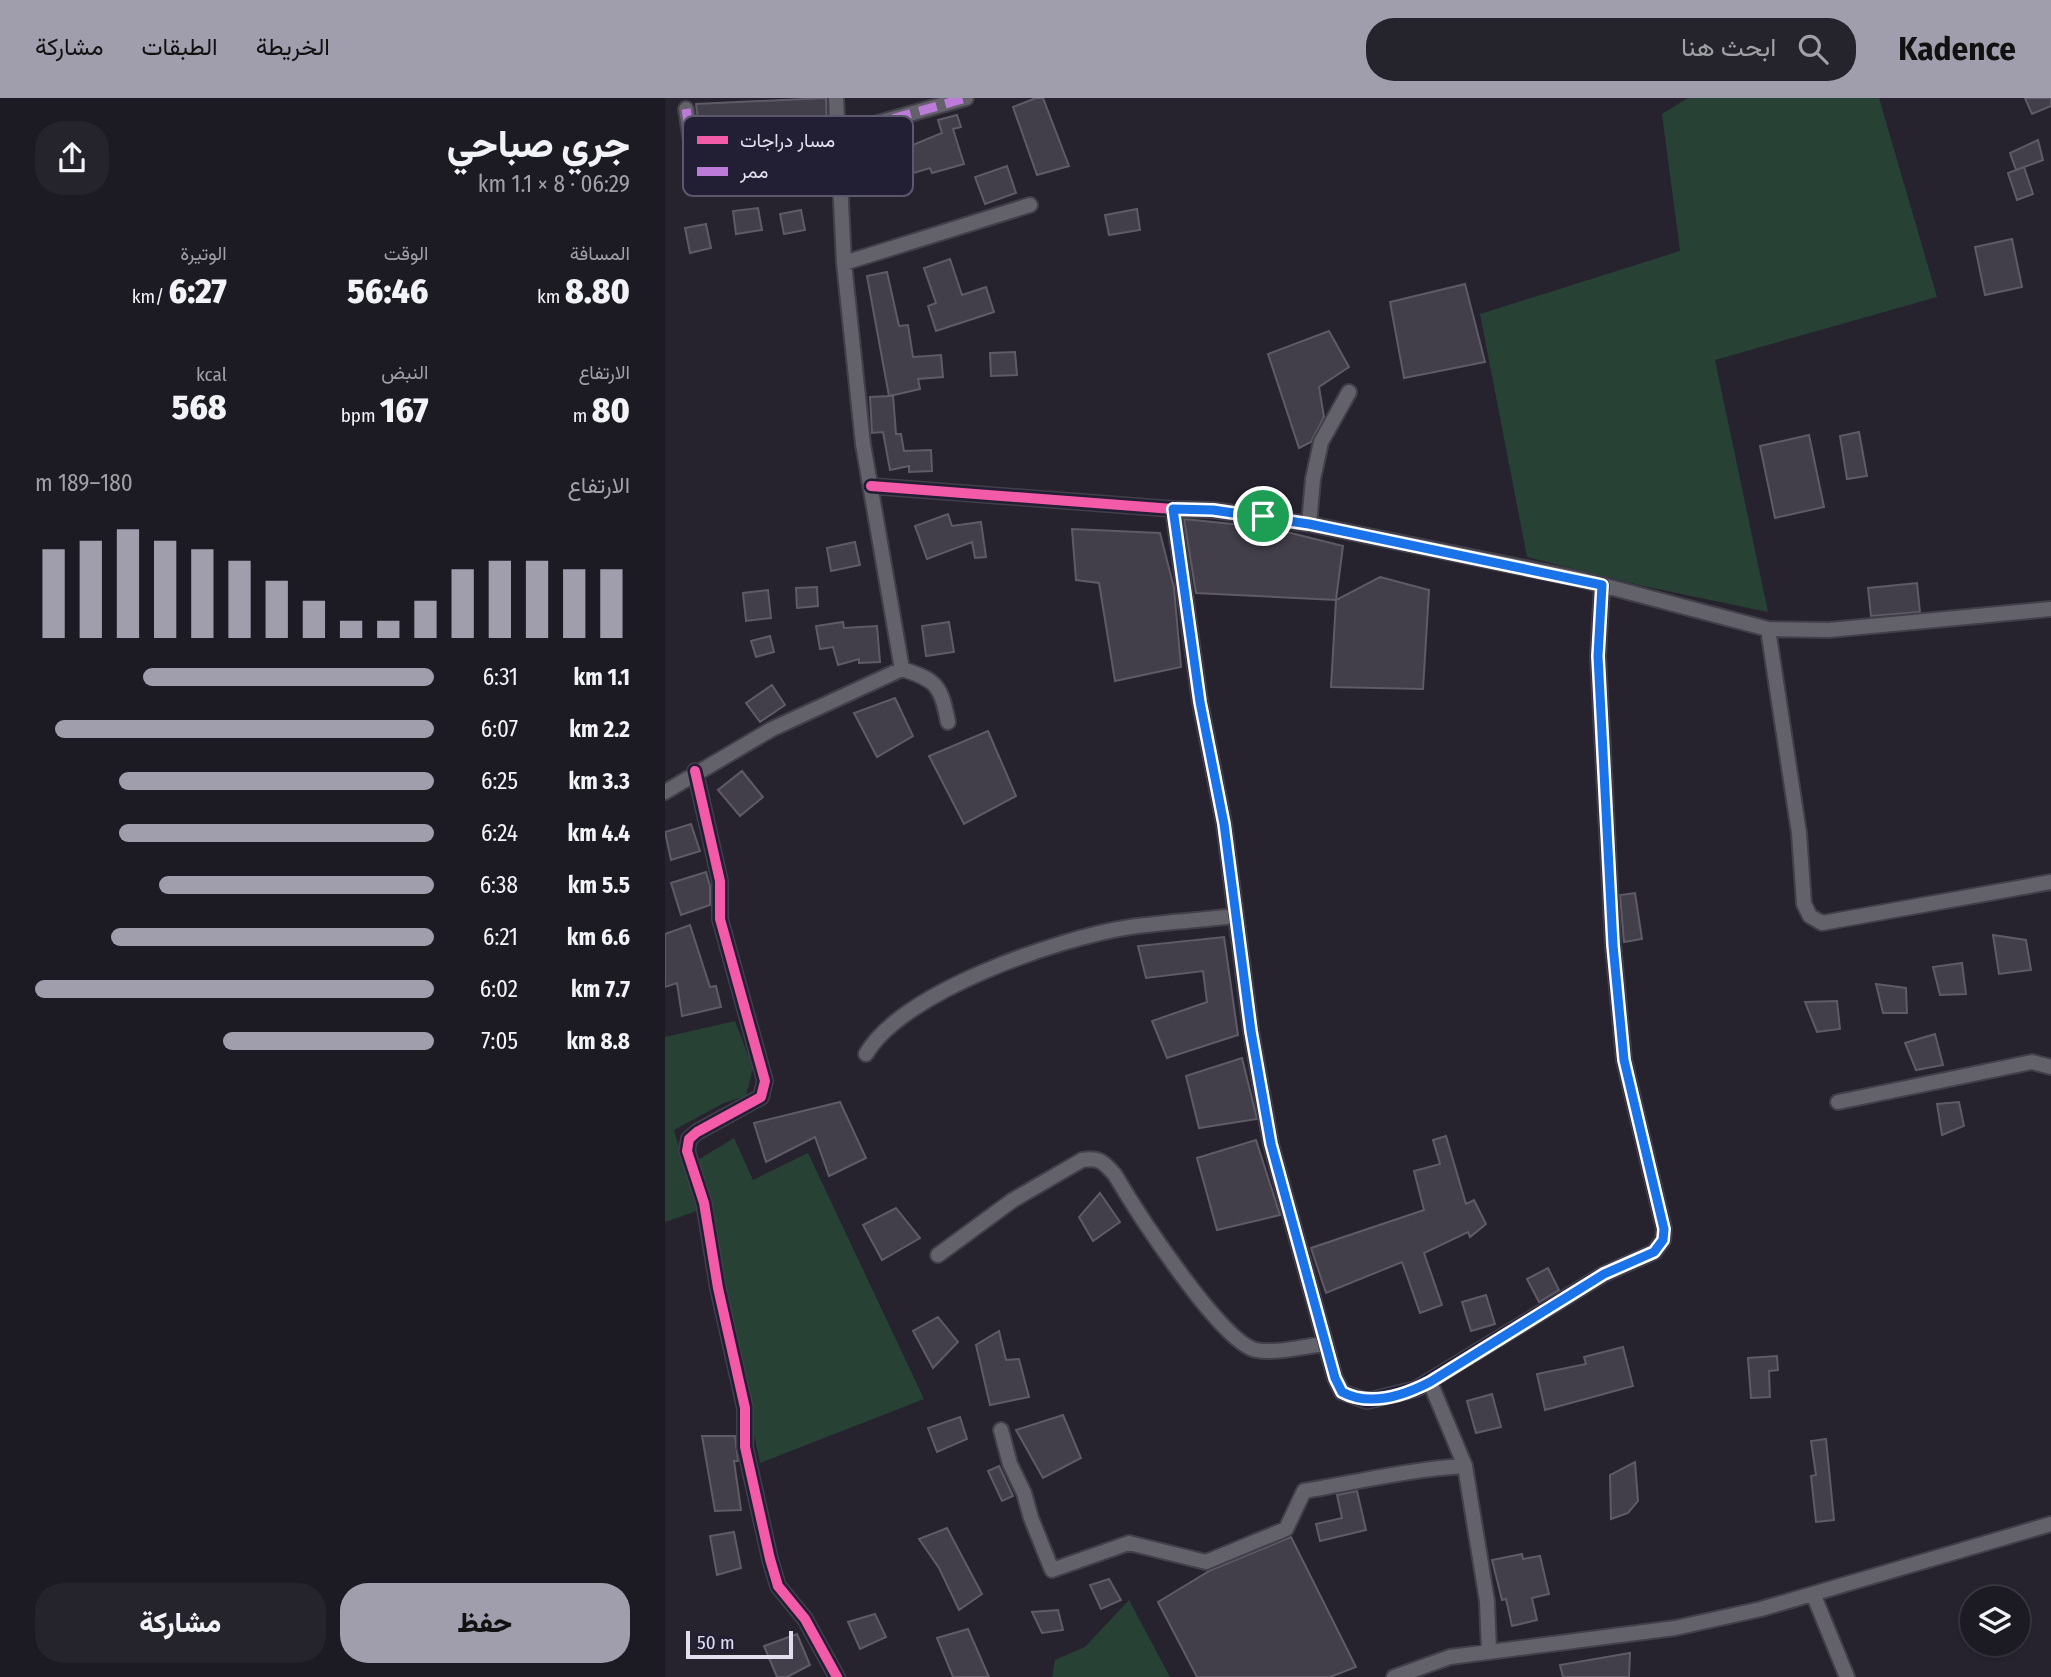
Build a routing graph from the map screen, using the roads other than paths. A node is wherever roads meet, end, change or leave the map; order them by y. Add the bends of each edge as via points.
1 (836, 98) edge
2 (966, 98) edge
3 (686, 109) dead end
4 (687, 116) edge
5 (836, 116) edge
6 (906, 116) edge
7 (840, 196) edge
8 (1030, 205) dead end
9 (844, 263) junction
10 (1349, 392) dead end
11 (871, 486) junction
12 (1173, 509) junction
13 (1309, 524) junction
14 (1602, 585) junction
15 (2051, 609) edge
16 (1768, 629) junction
17 (902, 669) junction
18 (948, 722) dead end
19 (695, 772) junction
20 (665, 792) edge
21 (2051, 881) edge
22 (1236, 916) junction
23 (866, 1054) dead end
24 (2051, 1067) edge
25 (1838, 1102) dead end
26 (938, 1255) dead end
27 (1325, 1344) junction
28 (1430, 1382) junction
29 (1001, 1430) dead end
30 (1465, 1466) junction
31 (2051, 1524) edge
32 (1814, 1596) junction
33 (1489, 1651) junction
34 (1416, 1674) edge
35 (837, 1677) edge
36 (1394, 1677) edge
37 (1847, 1677) edge

1 - 5 street
2 - 6 street
3 - 4 street
7 - 9 street
8 - 9 street
9 - 11 street
10 - 13 street via 1321,442
11 - 12 street
11 - 17 street
12 - 13 street
12 - 22 street
13 - 14 street
14 - 16 street
14 - 28 street via 1598,656 1613,945 1624,1060 1663,1240 1654,1252 1604,1274
15 - 16 street via 1829,629
16 - 21 street via 1799,833 1804,904 1810,916 1822,923
17 - 18 street via 936,684
17 - 19 street via 772,729
19 - 20 street
19 - 35 street via 720,881 720,919 765,1081 761,1097 697,1132 689,1139 687,1151 704,1203 717,1288 745,1408 745,1447 770,1559 778,1586 805,1619
22 - 23 street via 1128,927 1062,943 990,969 894,1023 873,1041
22 - 27 street via 1271,1144
24 - 25 street via 2032,1062
26 - 27 street via 1013,1200 1082,1160 1095,1158 1115,1175 1191,1287 1235,1339 1258,1350
27 - 28 street via 1342,1392 1353,1398 1367,1401
28 - 30 street
29 - 30 street via 1052,1570 1129,1543 1206,1562 1286,1529 1304,1491 1416,1469
30 - 33 street via 1487,1601
31 - 32 street
32 - 33 street via 1675,1628
32 - 37 street
33 - 34 street via 1450,1657
34 - 36 street

